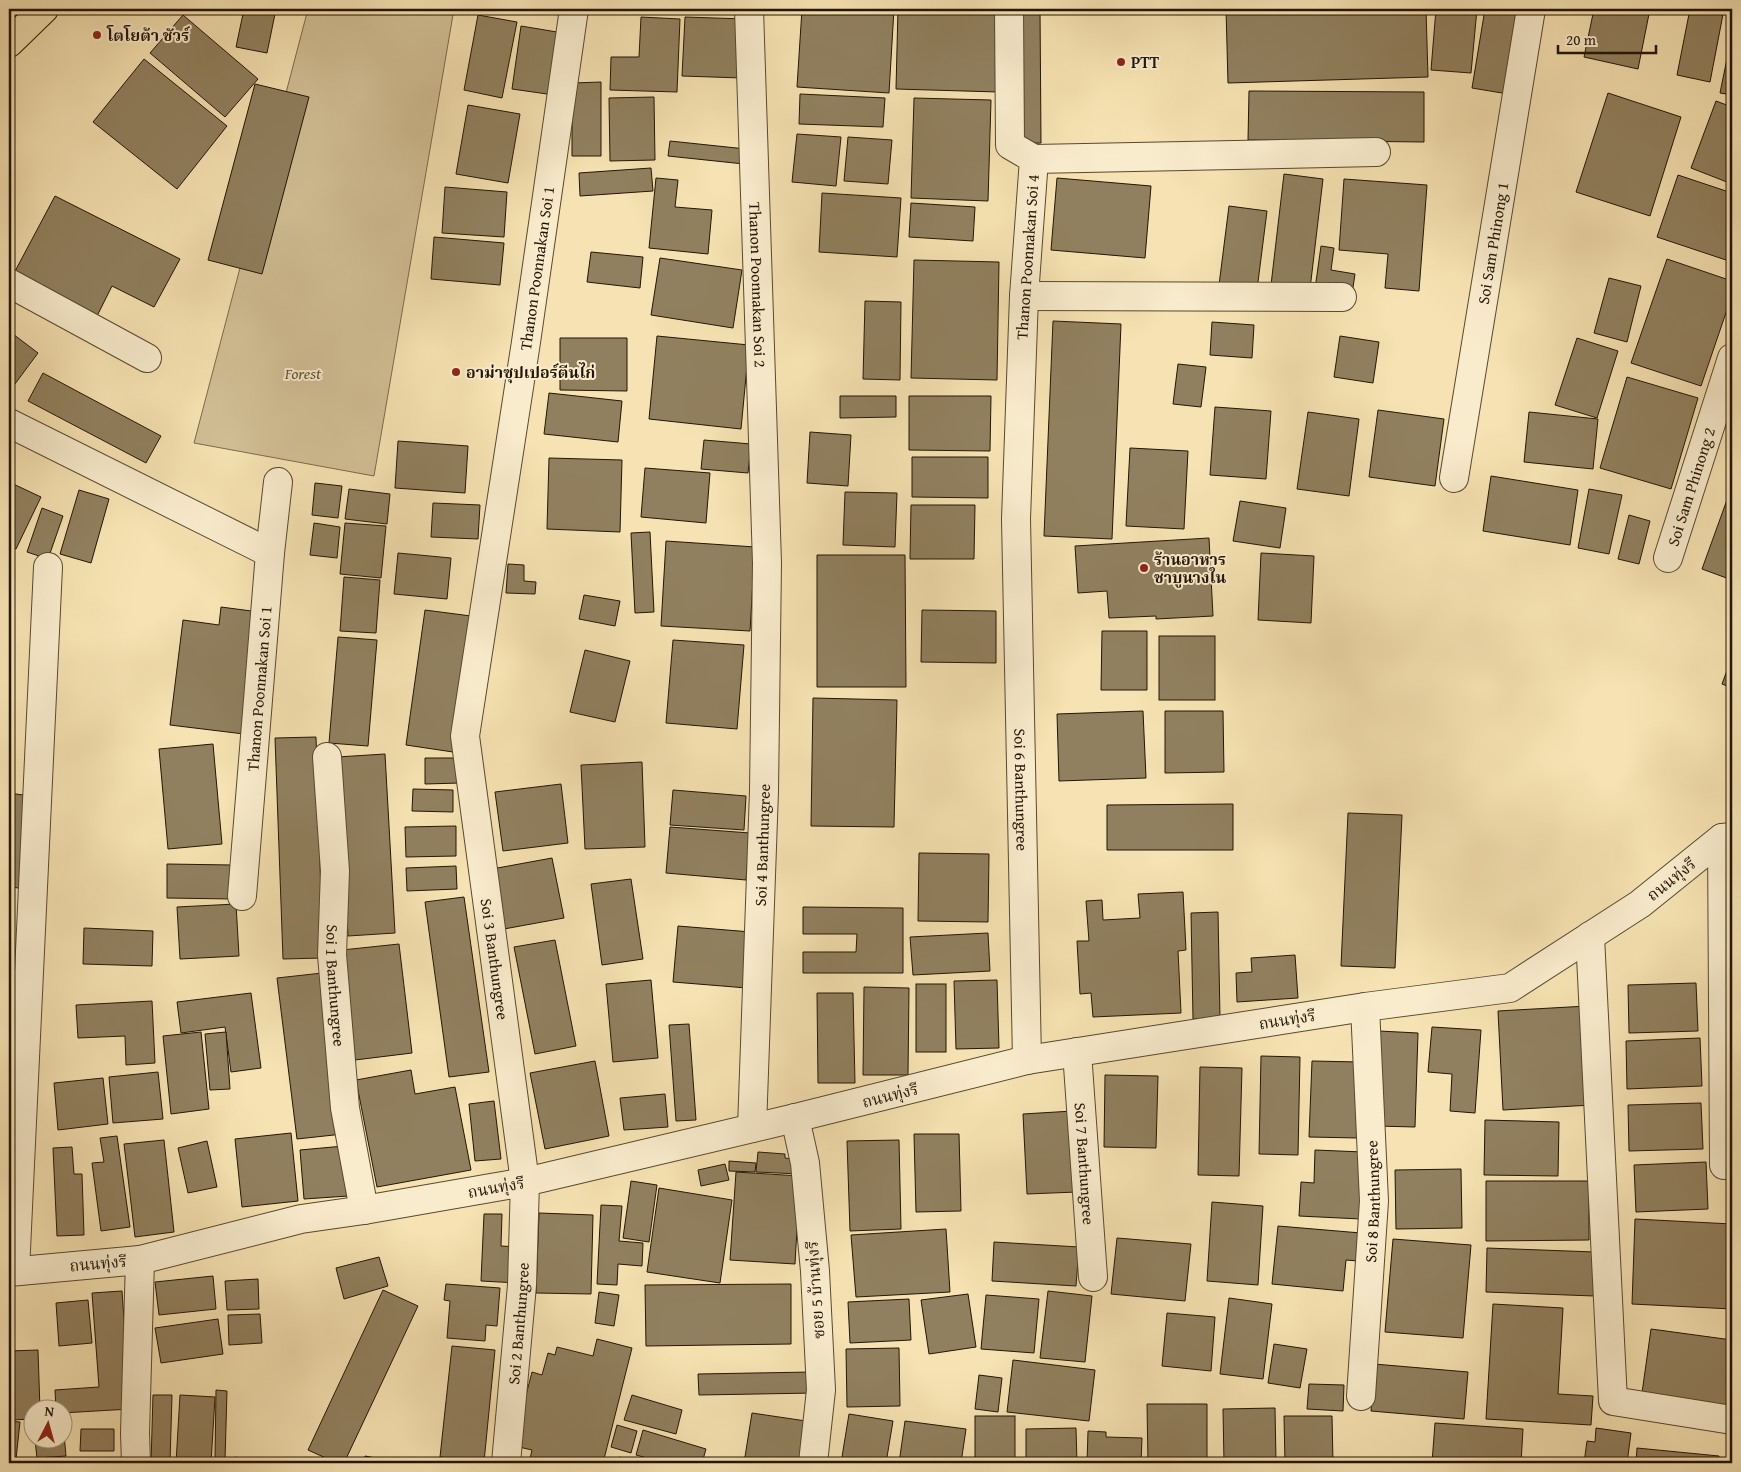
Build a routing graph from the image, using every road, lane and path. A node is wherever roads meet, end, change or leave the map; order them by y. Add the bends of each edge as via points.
1 (44, 9) edge
2 (574, 9) edge
3 (749, 9) edge
4 (1009, 9) edge
5 (1531, 9) edge
6 (9, 43) edge
7 (1376, 152) dead end
8 (1034, 159) junction
9 (9, 283) edge
10 (1024, 296) junction
11 (1342, 297) dead end
12 (147, 358) dead end
13 (1732, 358) edge
14 (9, 422) edge
15 (1454, 478) dead end
16 (278, 482) dead end
17 (1016, 519) joint
18 (270, 553) junction
19 (1668, 558) dead end
20 (767, 563) joint
21 (48, 567) dead end
22 (465, 736) joint
23 (327, 758) dead end
24 (1727, 837) edge
25 (242, 896) dead end
26 (1590, 936) junction
27 (1364, 1007) junction
28 (1077, 1052) junction
29 (1027, 1060) junction
30 (795, 1118) junction
31 (752, 1128) junction
32 (1724, 1165) dead end
33 (526, 1182) junction
34 (364, 1210) junction
35 (140, 1260) junction
36 (12, 1271) edge
37 (1092, 1277) dead end
38 (1361, 1396) dead end
39 (1732, 1420) edge
40 (136, 1463) edge
41 (506, 1463) edge
42 (813, 1463) edge

1 - 6 main road
2 - 22 street, Thanon Poonnakan Soi 1
3 - 20 street, Thanon Poonnakan Soi 2
4 - 8 street, Thanon Poonnakan Soi 4 via 1010,145
5 - 15 street, Soi Sam Phinong 1
7 - 8 street
8 - 10 street, Thanon Poonnakan Soi 4
9 - 12 street
10 - 11 street
10 - 17 street, Thanon Poonnakan Soi 4
13 - 19 street, Soi Sam Phinong 2
14 - 18 street
16 - 18 street, Thanon Poonnakan Soi 1
17 - 29 street, Soi 6 Banthungree
18 - 25 street, Thanon Poonnakan Soi 1
20 - 31 street, Soi 4 Banthungree via 764,791
21 - 36 street
22 - 33 street, Soi 3 Banthungree
23 - 34 street, Soi 1 Banthungree via 335,871 332,956 345,1108
24 - 26 street, ถนนทุ่งรี via 1640,904
24 - 32 street
26 - 27 street, ถนนทุ่งรี via 1510,988
26 - 39 street via 1614,1401
27 - 28 street, ถนนทุ่งรี
27 - 38 street, Soi 8 Banthungree via 1374,1201
28 - 29 street, ถนนทุ่งรี
28 - 37 street, Soi 7 Banthungree
29 - 30 street, ถนนทุ่งรี
30 - 31 street, ถนนทุ่งรี
30 - 42 street, ซอย 5 บ้านทุ่งรี via 805,1163 819,1340 821,1390
31 - 33 street, ถนนทุ่งรี
33 - 34 street, ถนนทุ่งรี
33 - 41 street, Soi 2 Banthungree via 522,1285
34 - 35 street, ถนนทุ่งรี via 301,1219
35 - 36 street, ถนนทุ่งรี
35 - 40 street

